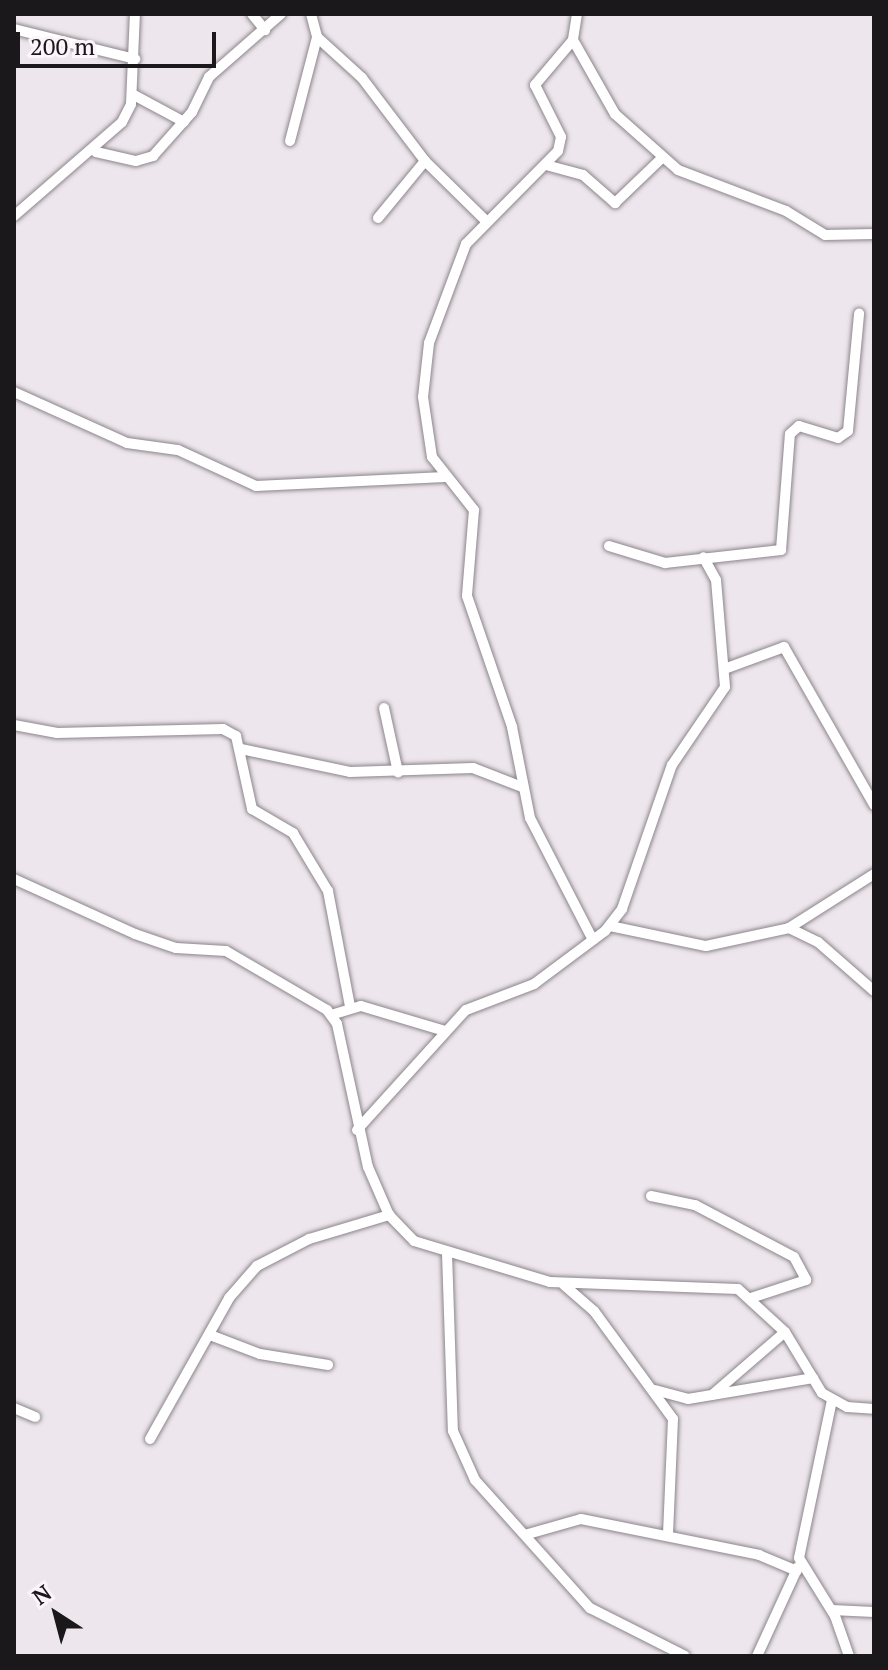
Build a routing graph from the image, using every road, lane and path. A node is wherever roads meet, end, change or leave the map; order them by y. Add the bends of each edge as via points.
1 (135, 14) edge
2 (252, 14) edge
3 (281, 14) edge
4 (311, 14) edge
5 (577, 14) edge
6 (14, 29) edge
7 (265, 30) junction
8 (317, 37) junction
9 (573, 40) junction
10 (135, 59) junction
11 (132, 94) junction
12 (184, 122) junction
13 (290, 141) dead end
14 (96, 152) junction
15 (662, 158) junction
16 (425, 161) junction
17 (546, 165) junction
18 (14, 216) edge
19 (378, 218) dead end
20 (484, 219) junction
21 (874, 234) edge
22 (859, 314) dead end
23 (14, 392) edge
24 (432, 457) junction
25 (445, 477) junction
26 (423, 481) junction
27 (609, 546) dead end
28 (703, 557) junction
29 (727, 668) junction
30 (384, 708) dead end
31 (14, 725) edge
32 (241, 749) junction
33 (398, 772) junction
34 (522, 787) junction
35 (874, 805) edge
36 (874, 874) edge
37 (14, 879) edge
38 (610, 926) junction
39 (789, 928) junction
40 (593, 940) junction
41 (874, 991) edge
42 (350, 1006) junction
43 (331, 1015) junction
44 (445, 1031) junction
45 (357, 1130) junction
46 (651, 1196) dead end
47 (389, 1215) junction
48 (447, 1253) junction
49 (563, 1283) junction
50 (751, 1298) junction
51 (785, 1332) junction
52 (210, 1335) junction
53 (328, 1365) dead end
54 (813, 1378) junction
55 (655, 1390) junction
56 (712, 1395) junction
57 (832, 1400) junction
58 (14, 1408) edge
59 (874, 1409) edge
60 (35, 1417) dead end
61 (150, 1439) dead end
62 (528, 1534) junction
63 (668, 1535) junction
64 (798, 1566) junction
65 (832, 1610) junction
66 (874, 1612) edge
67 (685, 1656) edge
68 (757, 1656) edge
69 (849, 1656) edge

1 - 10 street
2 - 7 street
3 - 7 street
4 - 8 street
5 - 9 street
6 - 10 street
7 - 12 street via 209,77
8 - 13 street
8 - 16 street via 362,78
9 - 15 street via 615,114
9 - 17 street via 535,85 561,137
10 - 11 street
11 - 12 street
11 - 14 street via 122,122
12 - 14 street via 144,160
14 - 18 street
15 - 17 street via 615,203 583,175
15 - 21 street via 825,235
16 - 19 street
16 - 20 street
17 - 20 street
20 - 24 street via 452,273 424,365
22 - 28 street via 848,431 838,438 799,426 790,434 781,550
23 - 26 street via 127,443 178,450 256,486
24 - 25 street
24 - 26 street
25 - 26 street
25 - 34 street via 474,510 467,596 512,727
27 - 28 street via 665,563
28 - 29 street via 716,580
29 - 35 street via 784,647
29 - 38 street via 719,703 667,777
30 - 33 street
31 - 32 street via 57,733 223,729
32 - 33 street via 350,772
32 - 42 street via 252,809 293,833 328,891
33 - 34 street via 473,768
34 - 40 street via 552,871
36 - 39 street
37 - 43 street via 176,948 226,951 305,992
38 - 39 street via 706,946
38 - 40 street
39 - 41 street via 818,942
40 - 44 street via 518,994 466,1010
42 - 43 street
42 - 44 street
43 - 45 street
44 - 45 street
45 - 47 street
46 - 50 street via 695,1205 794,1257 806,1280
47 - 48 street via 414,1241
47 - 52 street via 309,1239 257,1266
48 - 49 street
48 - 62 street via 453,1431 475,1480
49 - 50 street via 730,1287
49 - 55 street
50 - 51 street
51 - 54 street
51 - 56 street
52 - 53 street via 260,1354
52 - 61 street
54 - 56 street
54 - 57 street
55 - 56 street via 688,1399
55 - 63 street via 675,1435
57 - 59 street
57 - 64 street via 823,1457 803,1511
58 - 60 street
62 - 63 street via 581,1519
62 - 67 street via 590,1608
63 - 64 street
64 - 65 street
64 - 68 street
65 - 66 street
65 - 69 street

